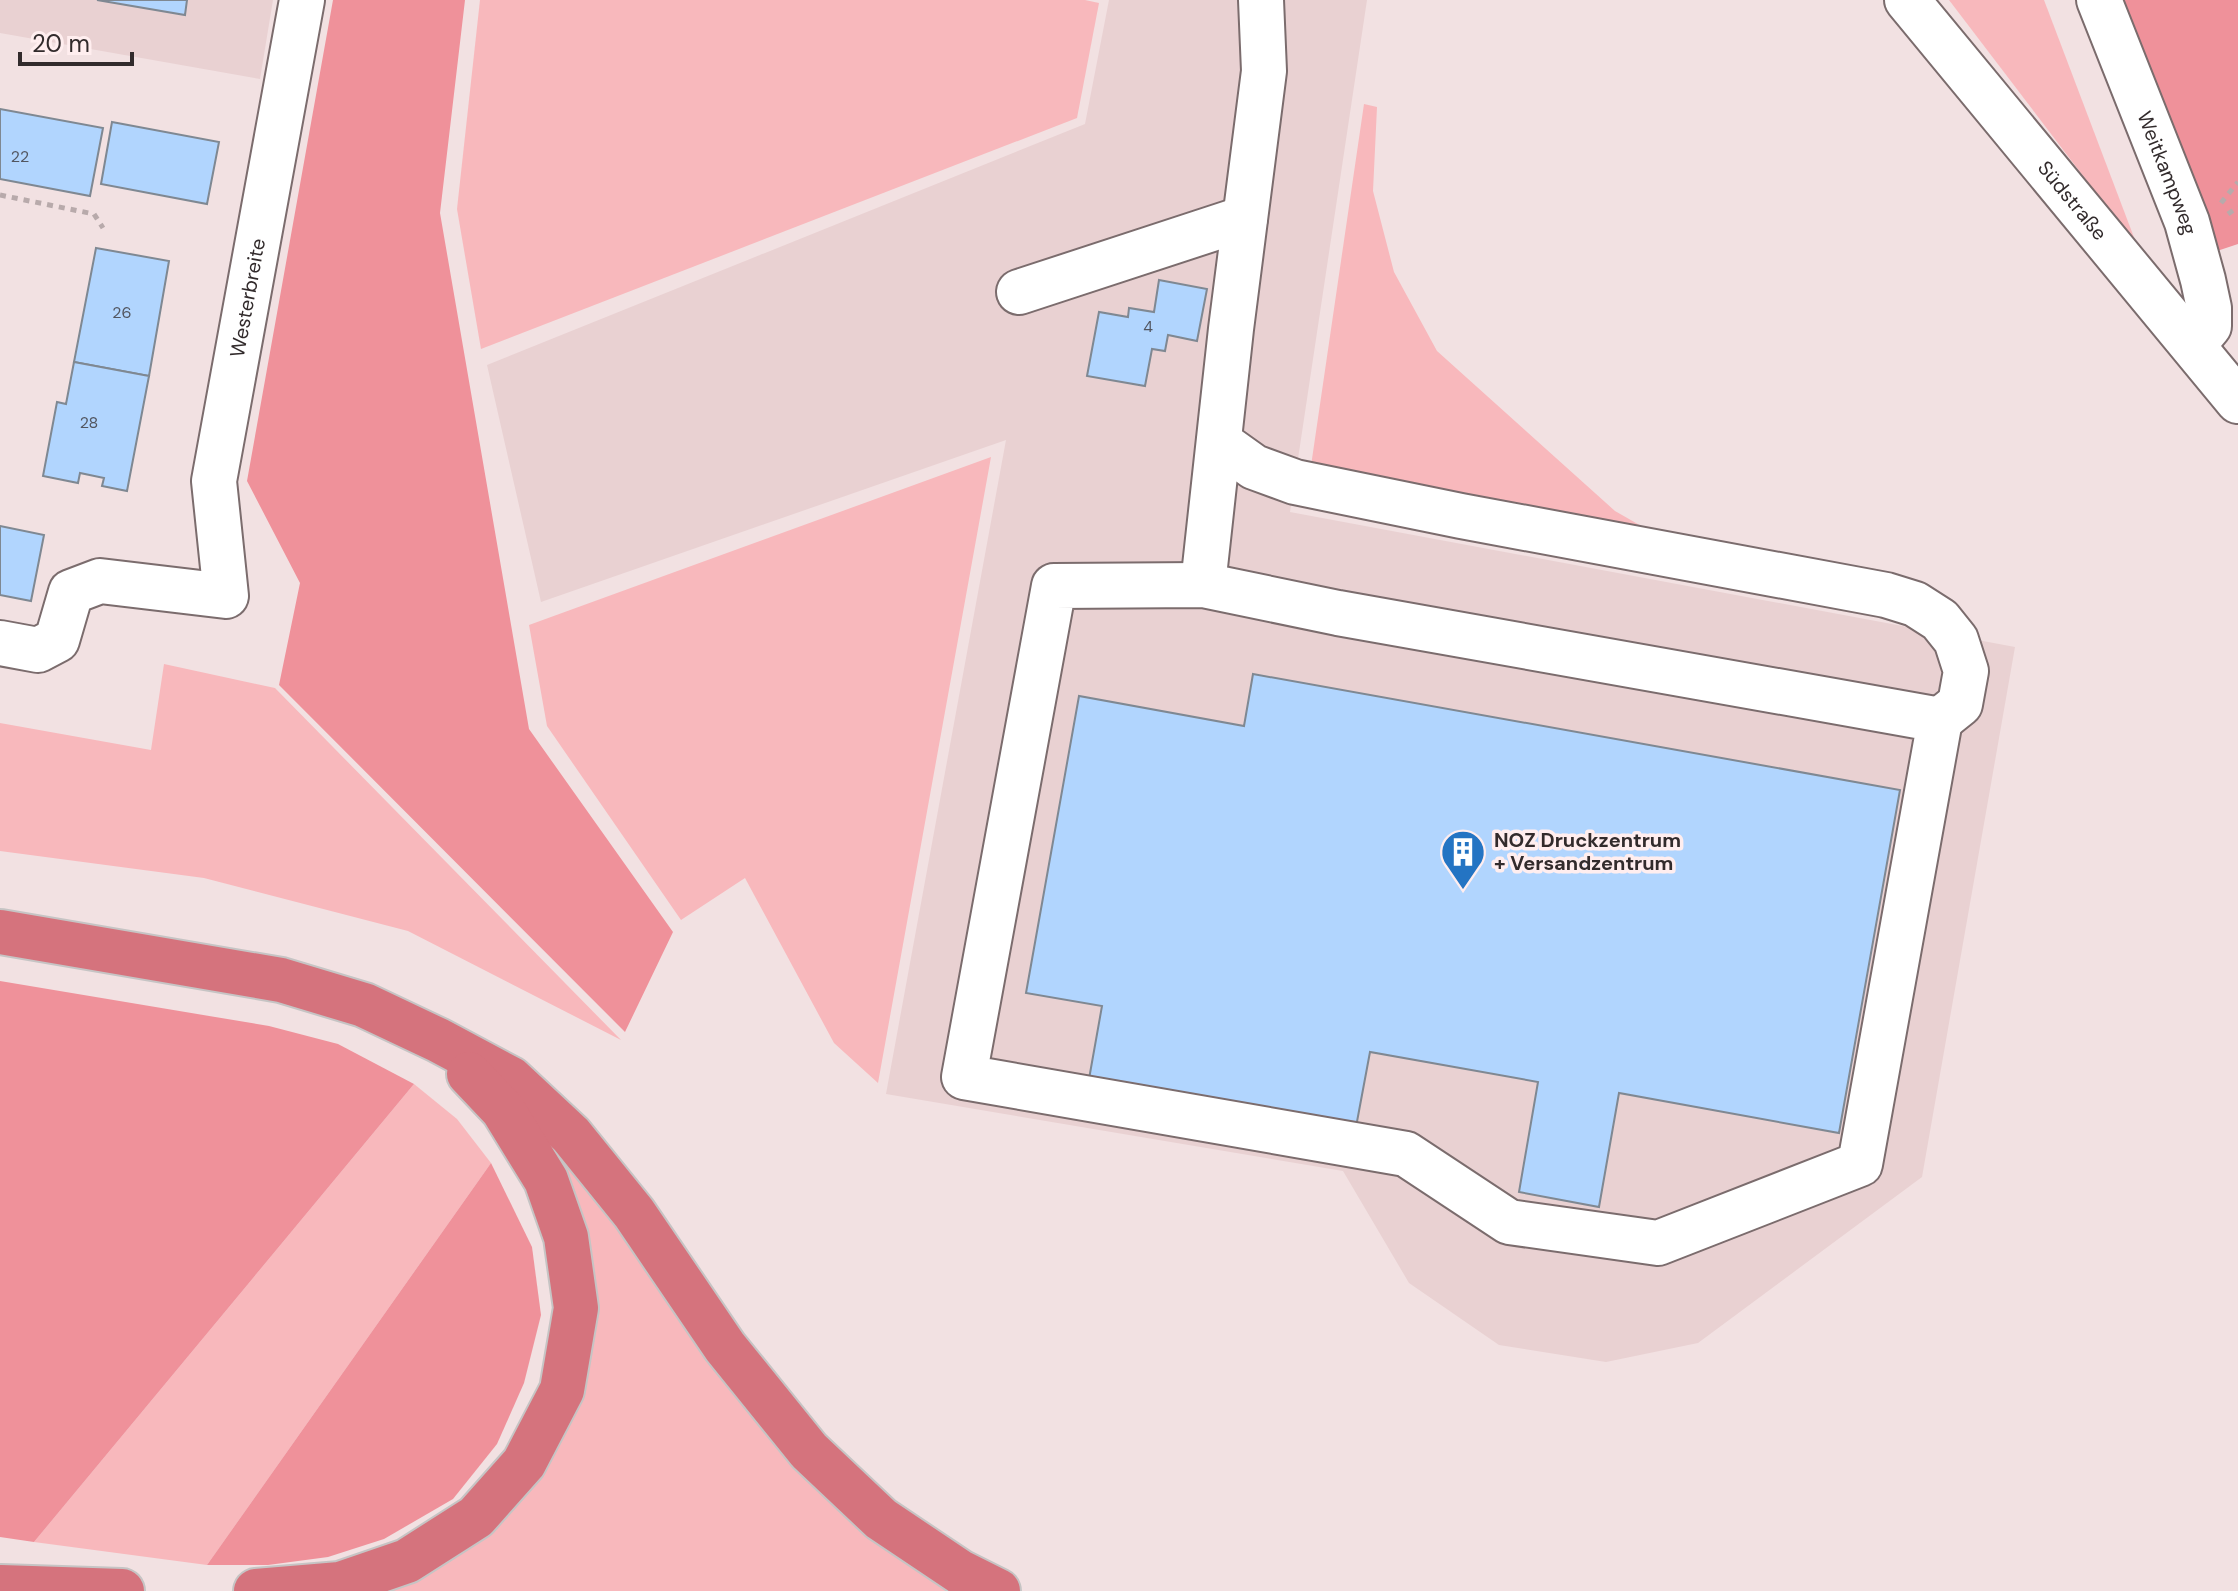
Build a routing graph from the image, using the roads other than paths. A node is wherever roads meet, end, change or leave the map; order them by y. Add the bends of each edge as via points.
1 (302, 0) edge
2 (1261, 0) edge
3 (1907, 0) edge
4 (2099, 0) edge
5 (1245, 218) junction
6 (1019, 292) dead end
7 (2193, 345) junction
8 (2238, 401) edge
9 (1219, 442) junction
10 (1203, 585) junction
11 (0, 643) edge
12 (1940, 720) junction
13 (0, 932) edge
14 (438, 1040) junction
15 (0, 1586) edge
16 (29, 1591) edge
17 (122, 1591) edge
18 (256, 1591) edge
19 (998, 1591) edge

1 - 11 street, Westerbreite via 214,481 226,596 100,581 71,592 57,640 38,650
2 - 5 street via 1264,71
3 - 7 street, Südstraße
4 - 7 street, Weitkampweg via 2193,240 2209,326
5 - 6 street
5 - 9 street
7 - 8 street, Südstraße
9 - 10 street
9 - 12 street via 1254,467 1295,482 1915,604 1940,620 1956,640 1966,671 1960,704
10 - 12 street
10 - 12 street via 1054,586 964,1077 1406,1154 1509,1222 1658,1243 1860,1164
13 - 14 highway via 281,980 364,1005
14 - 18 highway via 503,1110 546,1180 566,1237 576,1308 562,1390 524,1463 476,1517 407,1561 340,1584
14 - 19 highway via 511,1079 571,1135 634,1213 725,1347 809,1451 881,1519
15 - 16 highway
15 - 17 highway

